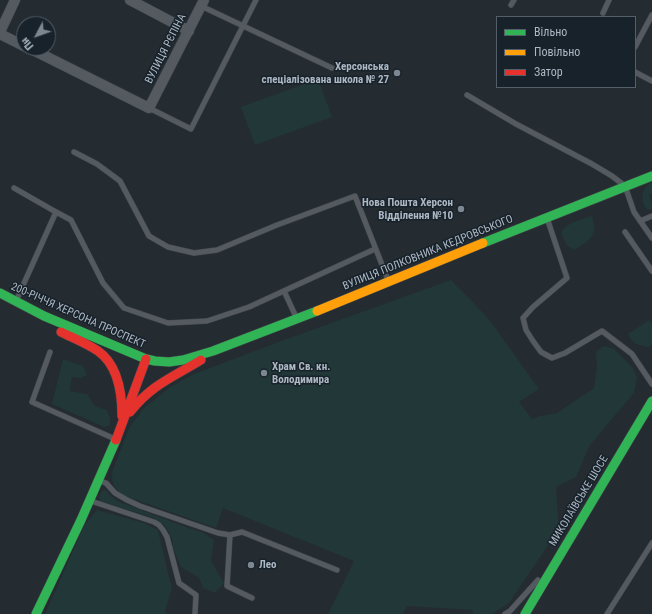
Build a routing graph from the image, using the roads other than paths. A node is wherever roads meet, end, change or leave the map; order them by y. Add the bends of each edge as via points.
1 (14, 0) edge
2 (130, 0) edge
3 (256, 0) edge
4 (514, 0) edge
5 (609, 0) edge
6 (202, 3) edge
7 (511, 5) dead end
8 (602, 13) dead end
9 (652, 15) edge
10 (244, 26) junction
11 (189, 31) junction
12 (0, 33) edge
13 (16, 42) edge
14 (636, 45) edge
15 (45, 56) edge
16 (332, 68) dead end
17 (636, 73) edge
18 (652, 81) edge
19 (467, 95) dead end
20 (148, 108) junction
21 (74, 152) dead end
22 (652, 176) edge
23 (626, 186) junction
24 (14, 188) dead end
25 (56, 212) junction
26 (652, 216) edge
27 (547, 218) junction
28 (640, 221) junction
29 (625, 232) dead end
30 (652, 238) edge
31 (375, 249) junction
32 (652, 271) edge
33 (389, 281) junction
34 (284, 291) junction
35 (0, 293) edge
36 (16, 302) junction
37 (44, 316) junction
38 (298, 319) junction
39 (213, 351) junction
40 (50, 352) dead end
41 (146, 360) junction
42 (652, 384) edge
43 (652, 401) edge
44 (122, 425) junction
45 (116, 440) junction
46 (99, 481) junction
47 (90, 501) junction
48 (230, 535) junction
49 (652, 543) edge
50 (562, 552) junction
51 (337, 570) dead end
52 (252, 598) dead end
53 (36, 614) edge
54 (194, 614) edge
55 (505, 614) edge
56 (526, 614) edge
57 (607, 614) edge

1 - 12 street
2 - 11 street
3 - 10 lane
4 - 7 lane
5 - 8 lane
6 - 10 lane
6 - 11 street, ВУЛИЦЯ РЄПІНА
9 - 14 lane
10 - 16 lane
10 - 20 lane via 191,129
11 - 20 street, ВУЛИЦЯ РЄПІНА
12 - 13 street
15 - 20 street
17 - 18 lane
19 - 23 lane via 592,164
21 - 31 lane via 97,164 120,181 149,236 168,247 194,253 217,250 355,196
22 - 23 street, ВУЛИЦЯ ПОЛКОВНИКА КЕДРОВСЬКОГО
23 - 27 street, ВУЛИЦЯ ПОЛКОВНИКА КЕДРОВСЬКОГО
23 - 28 lane via 634,212
24 - 25 lane
25 - 34 lane via 71,220 103,283 124,308 168,323 207,321 249,307
25 - 36 lane
26 - 28 lane
27 - 33 street, ВУЛИЦЯ ПОЛКОВНИКА КЕДРОВСЬКОГО
27 - 42 lane via 566,278 523,318 526,330 541,352 552,358 602,331 632,354
28 - 30 lane
29 - 32 lane
31 - 33 lane
31 - 34 lane
33 - 38 street, ВУЛИЦЯ ПОЛКОВНИКА КЕДРОВСЬКОГО
34 - 38 lane
35 - 36 street, 200-РІЧЧЯ ХЕРСОНА ПРОСПЕКТ
36 - 37 street, 200-РІЧЧЯ ХЕРСОНА ПРОСПЕКТ
37 - 41 street, 200-РІЧЧЯ ХЕРСОНА ПРОСПЕКТ
37 - 44 street, ВУЛИЦЯ ПОЛКОВНИКА КЕДРОВСЬКОГО via 60,332 99,351 107,360 120,387
38 - 39 street, ВУЛИЦЯ ПОЛКОВНИКА КЕДРОВСЬКОГО
39 - 41 street, ВУЛИЦЯ ПОЛКОВНИКА КЕДРОВСЬКОГО via 169,362
39 - 44 street, ВУЛИЦЯ ПОЛКОВНИКА КЕДРОВСЬКОГО via 145,395
40 - 45 lane via 32,402
41 - 44 street, ВУЛИЦЯ ПОЛКОВНИКА КЕДРОВСЬКОГО
43 - 50 street, МИКОЛАЇВСЬКЕ ШОСЕ
44 - 45 street, ВУЛИЦЯ ПОЛКОВНИКА КЕДРОВСЬКОГО
45 - 46 street, ВУЛИЦЯ ПОЛКОВНИКА КЕДРОВСЬКОГО
46 - 47 street, ВУЛИЦЯ ПОЛКОВНИКА КЕДРОВСЬКОГО
46 - 48 lane via 140,506
47 - 53 street, ВУЛИЦЯ ПОЛКОВНИКА КЕДРОВСЬКОГО
47 - 54 lane via 159,525 167,537 179,583 196,595
48 - 51 lane via 242,532
48 - 52 lane via 227,586
49 - 57 lane
50 - 55 lane
50 - 56 street, МИКОЛАЇВСЬКЕ ШОСЕ

